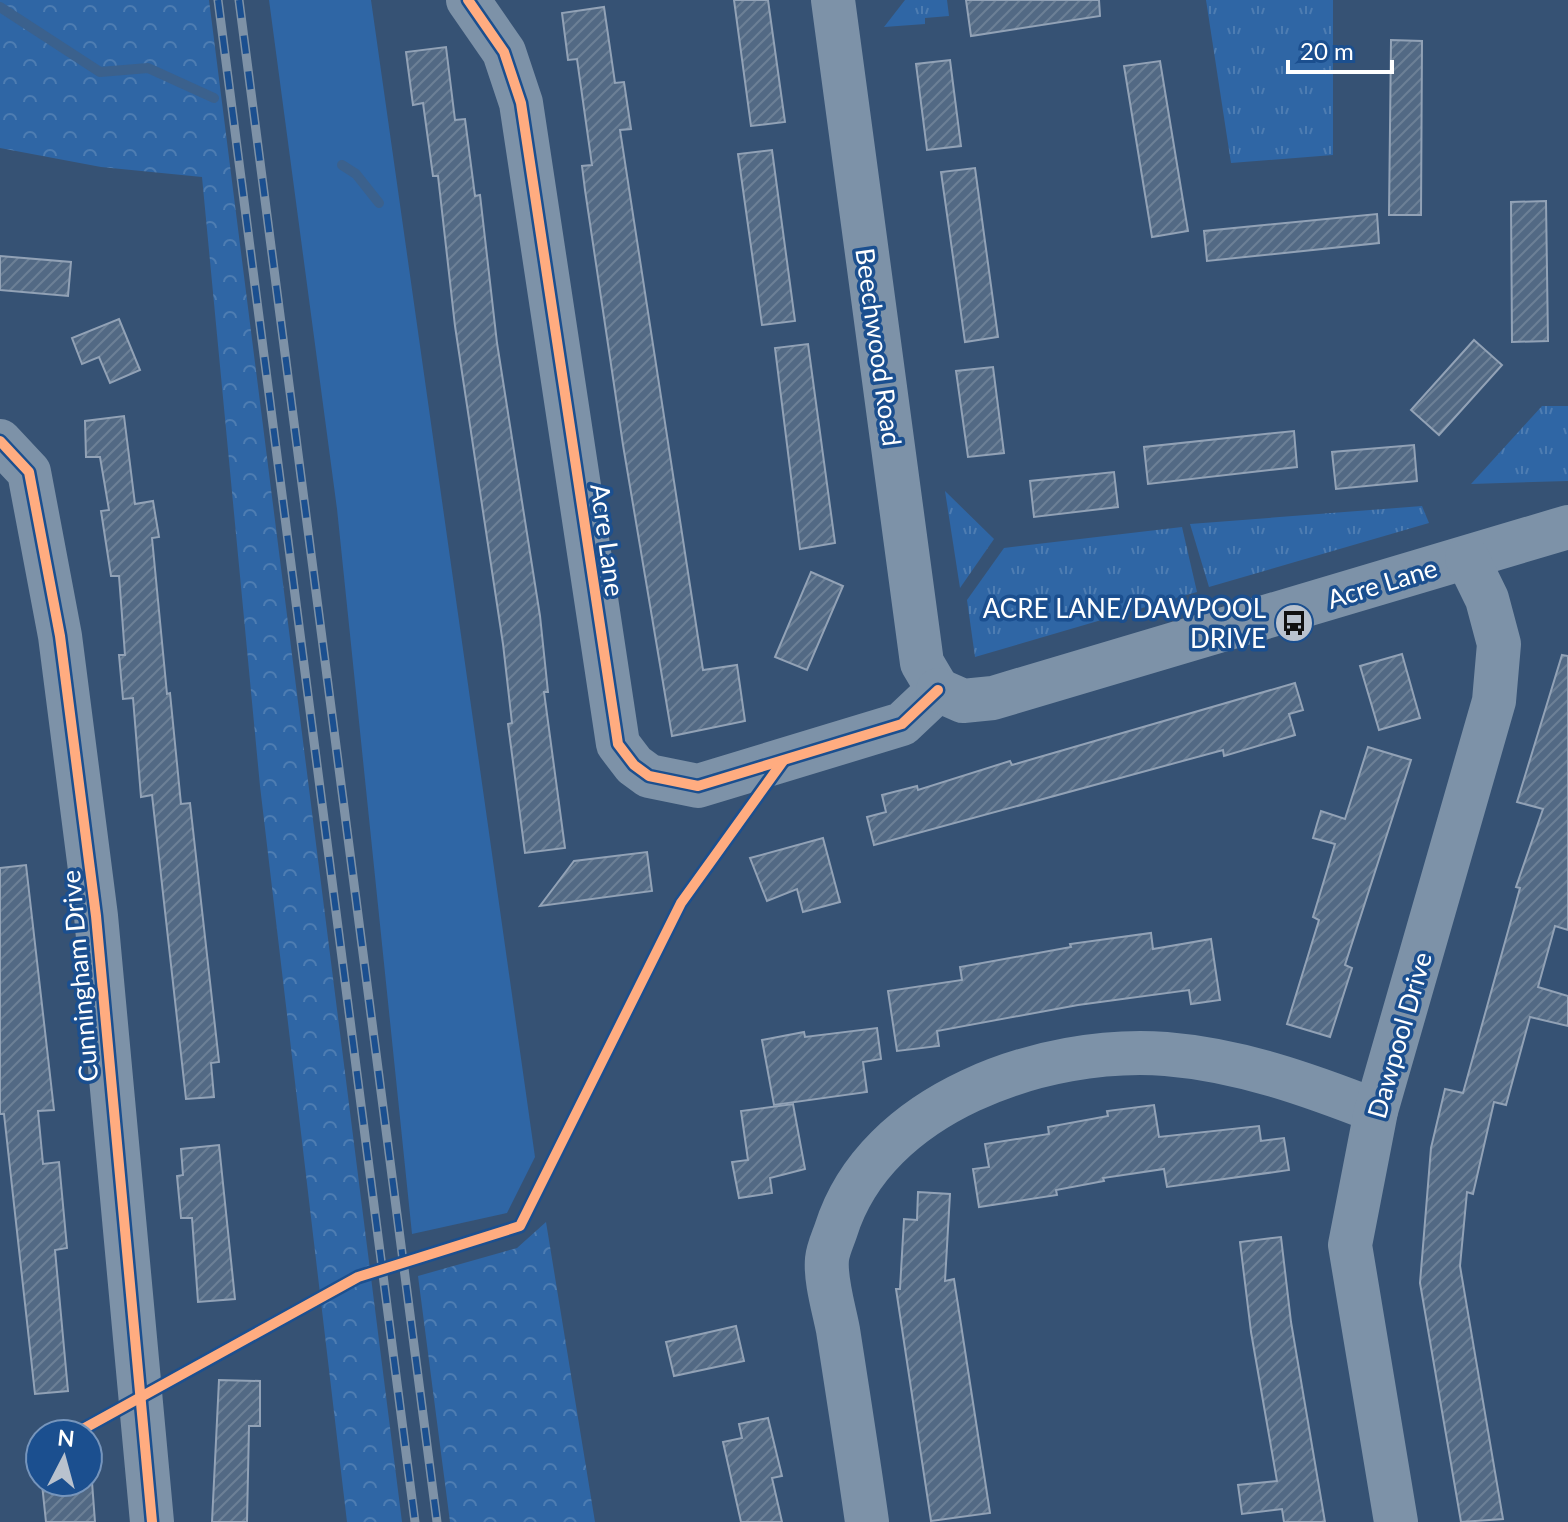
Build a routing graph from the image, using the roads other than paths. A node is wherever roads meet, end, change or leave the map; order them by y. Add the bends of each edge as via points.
1 (468, 0) edge
2 (833, 0) edge
3 (0, 441) edge
4 (1568, 527) edge
5 (1467, 558) junction
6 (938, 690) junction
7 (1376, 1111) junction
8 (152, 1522) edge
9 (867, 1522) edge
10 (1396, 1522) edge

1 - 6 street, Acre Lane via 504,52 521,103 618,744 649,776 698,786 902,724
2 - 6 street, Beechwood Road via 922,663
3 - 8 street, Cunningham Drive via 29,472 71,712 96,916
4 - 5 street, Acre Lane
5 - 6 street, Acre Lane via 993,698 963,701
5 - 7 street, Dawpool Drive via 1487,599 1499,644 1494,701
7 - 9 street via 1236,1064 1165,1054 1086,1056 960,1097 906,1129 864,1171 841,1214 827,1259
7 - 10 street, Dawpool Drive via 1350,1245

